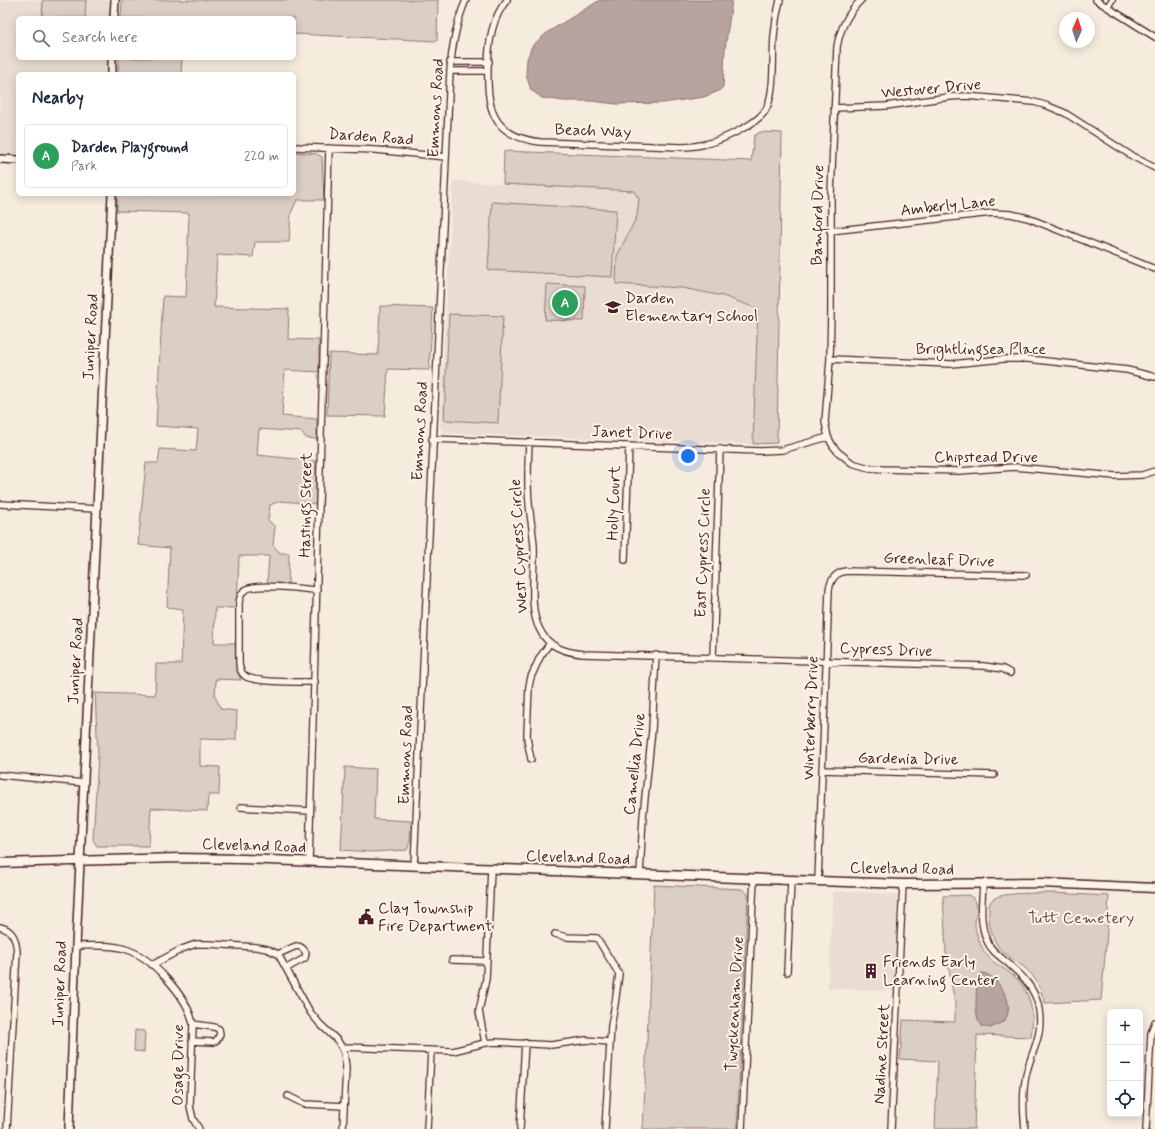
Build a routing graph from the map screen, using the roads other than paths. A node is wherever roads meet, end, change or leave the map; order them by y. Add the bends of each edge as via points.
1 (115, 0) edge
2 (466, 0) edge
3 (507, 0) edge
4 (780, 0) edge
5 (861, 0) edge
6 (1096, 0) edge
7 (1112, 0) edge
8 (1107, 7) junction
9 (114, 16) edge
10 (1155, 37) edge
11 (112, 60) edge
12 (450, 62) junction
13 (488, 62) junction
14 (450, 71) junction
15 (488, 71) junction
16 (112, 72) edge
17 (834, 108) junction
18 (296, 147) edge
19 (329, 148) junction
20 (446, 157) junction
21 (0, 159) edge
22 (16, 160) edge
23 (1155, 168) edge
24 (112, 196) edge
25 (830, 231) junction
26 (1155, 269) edge
27 (830, 359) junction
28 (1155, 377) edge
29 (828, 437) junction
30 (432, 439) junction
31 (529, 442) junction
32 (629, 446) junction
33 (720, 450) junction
34 (1155, 471) edge
35 (0, 504) edge
36 (97, 510) junction
37 (625, 560) dead end
38 (852, 571) joint
39 (1026, 576) dead end
40 (317, 590) junction
41 (550, 643) junction
42 (656, 656) junction
43 (713, 658) junction
44 (826, 662) junction
45 (1010, 673) dead end
46 (315, 682) junction
47 (531, 759) dead end
48 (822, 770) junction
49 (0, 775) edge
50 (994, 775) dead end
51 (84, 783) junction
52 (241, 807) dead end
53 (310, 810) junction
54 (80, 860) junction
55 (309, 862) junction
56 (0, 863) edge
57 (414, 866) junction
58 (491, 869) junction
59 (640, 875) junction
60 (754, 879) junction
61 (791, 881) junction
62 (818, 882) junction
63 (904, 884) junction
64 (983, 884) junction
65 (1155, 888) edge
66 (0, 927) edge
67 (555, 934) dead end
68 (76, 946) junction
69 (278, 954) junction
70 (452, 960) dead end
71 (487, 961) junction
72 (152, 965) junction
73 (287, 968) junction
74 (787, 972) dead end
75 (1155, 1022) edge
76 (192, 1024) junction
77 (192, 1041) junction
78 (610, 1042) junction
79 (485, 1043) junction
80 (525, 1043) junction
81 (342, 1047) junction
82 (431, 1051) junction
83 (288, 1096) dead end
84 (344, 1106) junction
85 (8, 1129) edge
86 (70, 1129) edge
87 (198, 1129) edge
88 (343, 1129) edge
89 (428, 1129) edge
90 (520, 1129) edge
91 (605, 1129) edge
92 (742, 1129) edge
93 (891, 1129) edge
94 (1025, 1129) edge
95 (1146, 1129) edge

1 - 9 street
2 - 12 street, Emmons Road via 452,42
3 - 13 street, Beach Way via 493,25
4 - 15 street, Beach Way via 774,29 771,97 768,105 754,122 718,141 699,146 530,141 508,132 497,120 488,99
5 - 17 street, Bamford Drive via 848,17 838,38
6 - 8 street
7 - 8 street
8 - 10 street
11 - 16 street
12 - 13 street
12 - 14 street, Emmons Road
13 - 15 street, Beach Way
14 - 15 street
14 - 20 street, Emmons Road
17 - 23 street, Westover Drive via 886,106 966,96 1034,102 1065,113
17 - 25 street, Bamford Drive
18 - 19 street, Darden Road
19 - 20 street, Darden Road
19 - 40 street, Hastings Street
20 - 30 street, Emmons Road
21 - 22 street
24 - 36 street, Juniper Road
25 - 26 street, Amberly Lane via 992,213 1011,214 1028,218
25 - 27 street, Bamford Drive
27 - 28 street, Brightlingsea Place via 951,364 1028,359 1127,370
27 - 29 street, Bamford Drive via 825,422
29 - 33 street, Janet Drive via 782,450
29 - 34 street, Chipstead Drive via 845,458 869,468 942,471 1015,467 1114,476 1142,475
30 - 31 street, Janet Drive
30 - 57 street, Emmons Road
31 - 32 street, Janet Drive
31 - 41 street, West Cypress Circle via 529,503 535,564 534,612 539,630
32 - 33 street, Janet Drive
32 - 37 street, Holly Court
33 - 43 street, East Cypress Circle
35 - 36 street
36 - 51 street, Juniper Road
38 - 39 street, Greenleaf Drive
38 - 44 street, Winterberry Drive via 836,574 830,584
40 - 46 street, Hastings Street
40 - 46 street via 262,586 241,593 239,602 239,662 244,675 257,680
41 - 42 street, Cypress Drive via 565,651 577,653
41 - 47 street via 535,667 530,686 528,744
42 - 43 street, Cypress Drive
42 - 59 street, Camellia Drive
43 - 44 street, Cypress Drive
44 - 45 street, Cypress Drive via 984,666 1003,669
44 - 48 street, Winterberry Drive
46 - 53 street, Hastings Street
48 - 50 street, Gardenia Drive
48 - 62 street, Winterberry Drive
49 - 51 street
51 - 54 street, Juniper Road
52 - 53 street
53 - 55 street, Hastings Street
54 - 55 main road, Cleveland Road via 178,858
54 - 56 main road, Cleveland Road
54 - 68 street, Juniper Road
55 - 57 main road, Cleveland Road
57 - 58 main road, Cleveland Road
58 - 59 main road, Cleveland Road
58 - 71 street
59 - 60 main road, Cleveland Road
60 - 61 main road, Cleveland Road
60 - 92 street, Twyckenham Drive
61 - 62 main road, Cleveland Road
61 - 74 street
62 - 63 main road, Cleveland Road
63 - 64 main road, Cleveland Road
63 - 93 street, Nadine Street
64 - 65 main road, Cleveland Road via 1041,883
64 - 94 street via 982,922 987,942 992,951 1023,976 1036,997 1039,1009 1038,1042 1024,1082
66 - 85 street via 10,931 16,940 17,952
67 - 78 street via 597,938 619,974
68 - 72 street, Osage Drive via 125,949 141,956
68 - 86 street, Juniper Road
69 - 72 street via 257,947 196,944
69 - 73 street
69 - 73 street via 296,946 306,953 305,958
70 - 71 street
71 - 79 street via 479,1011
72 - 76 street, Osage Drive via 182,998 190,1013
73 - 81 street via 310,1012
75 - 95 street via 1151,1033
76 - 77 street, Osage Drive
76 - 77 street via 214,1027 219,1029 220,1034 214,1042
77 - 87 street, Osage Drive via 190,1106
78 - 80 street via 586,1040 551,1045
78 - 91 street
79 - 80 street
79 - 82 street via 453,1051
80 - 90 street
81 - 82 street
81 - 84 street via 346,1067
82 - 89 street
83 - 84 street via 304,1104
84 - 88 street

